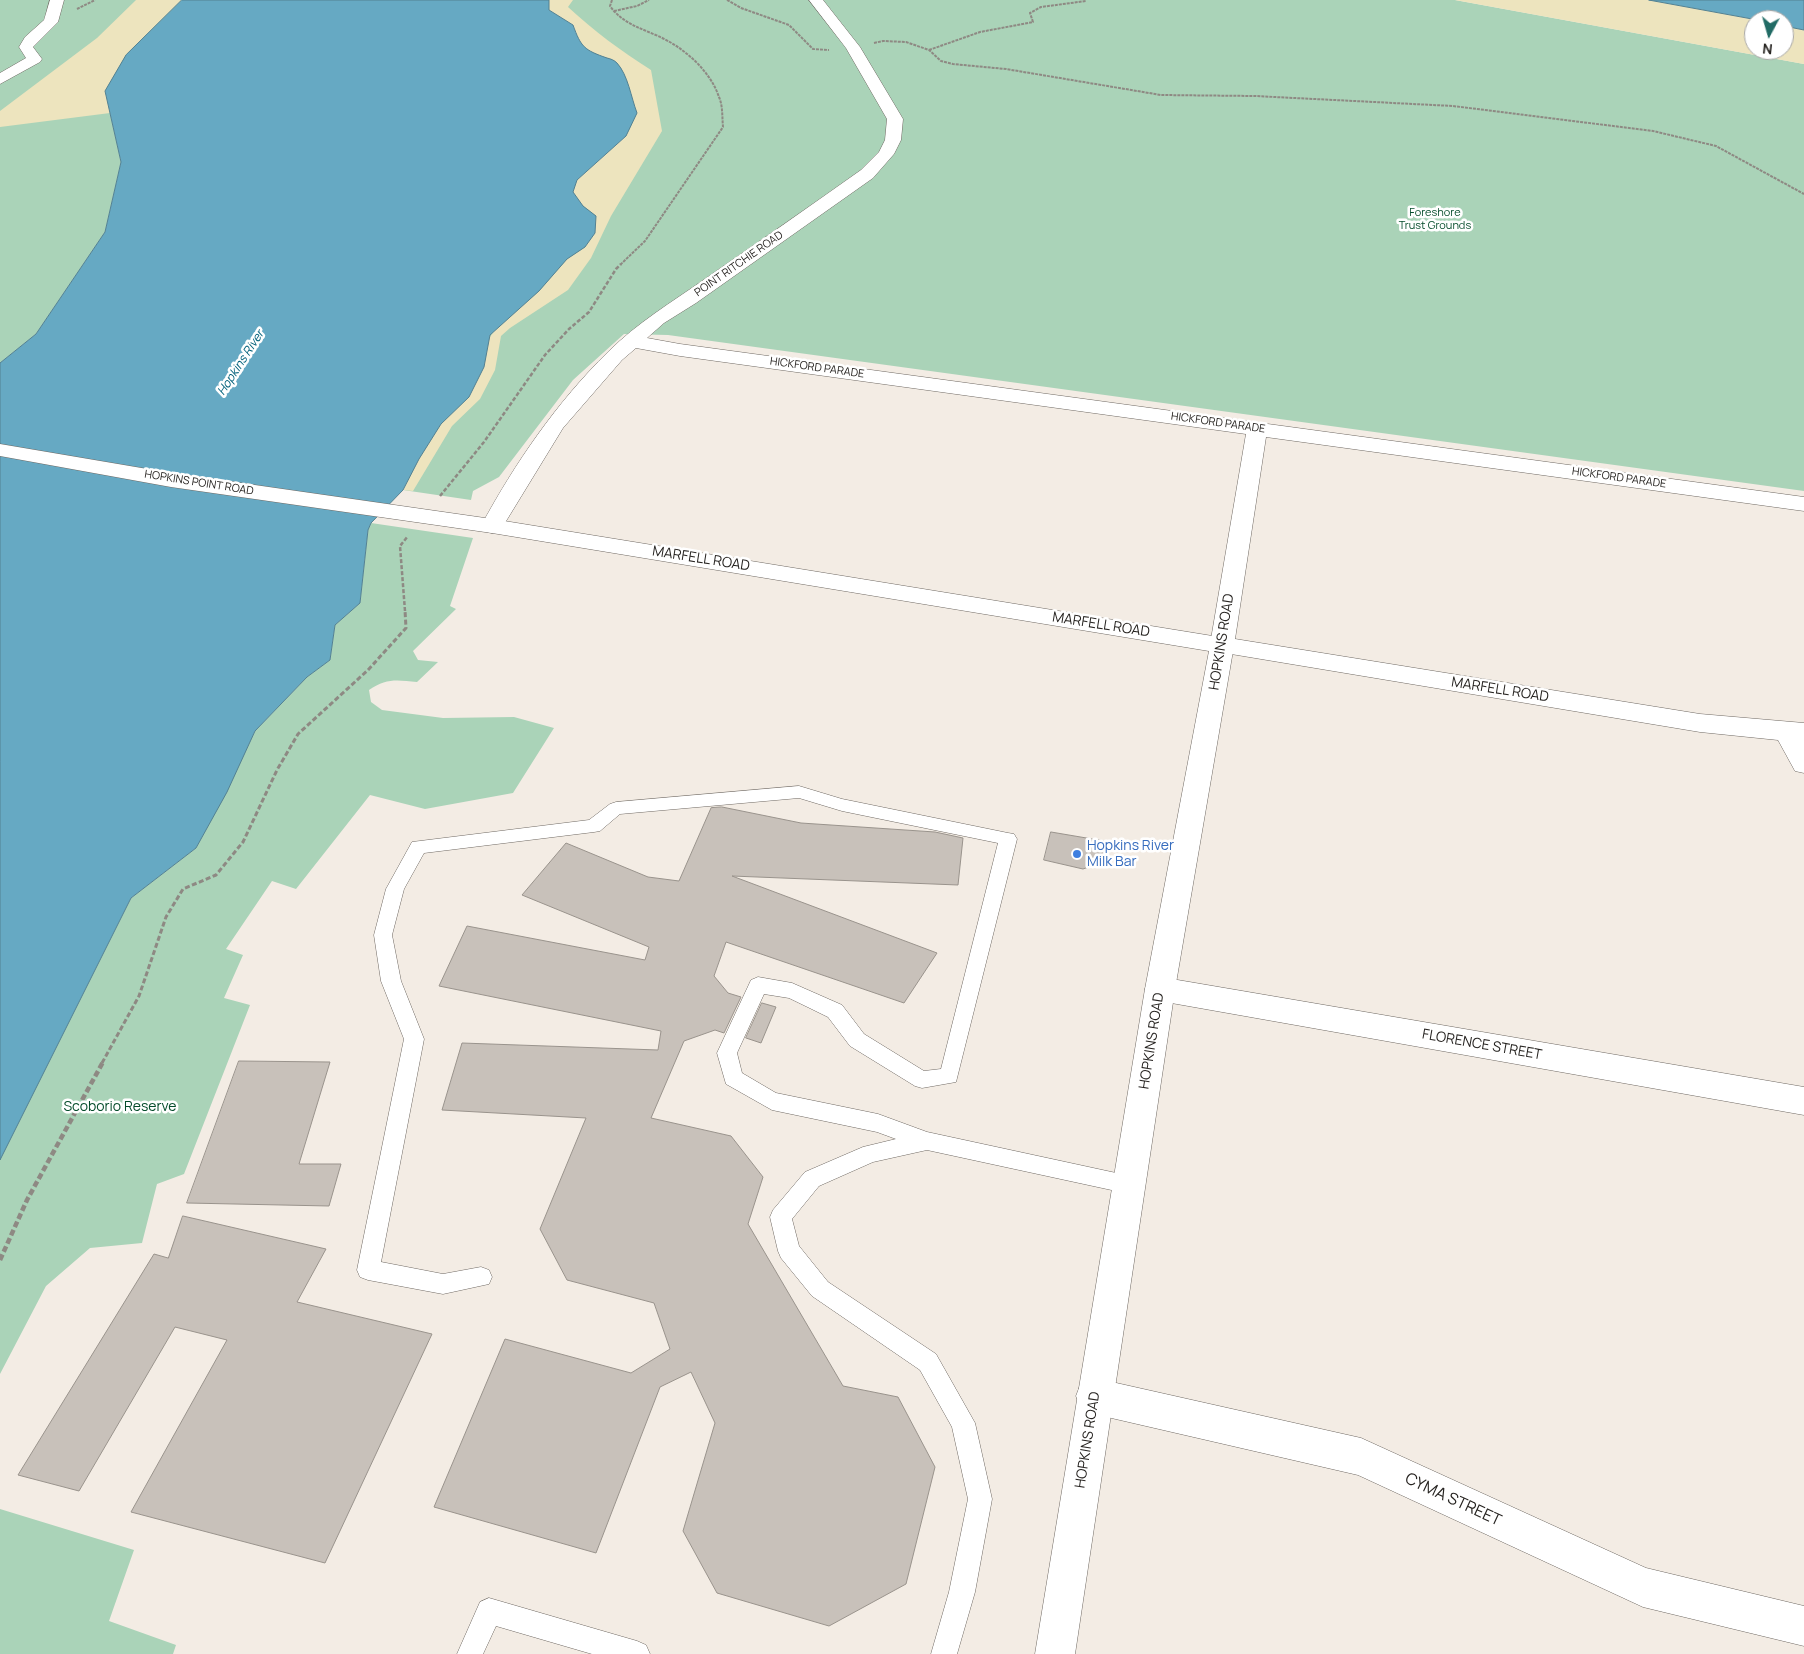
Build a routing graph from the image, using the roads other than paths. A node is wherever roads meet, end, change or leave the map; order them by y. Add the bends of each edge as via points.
1 (57, 0) edge
2 (816, 0) edge
3 (0, 79) edge
4 (632, 341) junction
5 (1257, 428) junction
6 (0, 450) edge
7 (1804, 504) edge
8 (398, 512) joint
9 (492, 526) junction
10 (1222, 645) junction
11 (1796, 732) edge
12 (1804, 764) edge
13 (1160, 989) junction
14 (1804, 1101) edge
15 (927, 1142) junction
16 (1130, 1185) junction
17 (481, 1277) dead end
18 (1094, 1396) junction
19 (1804, 1626) edge
20 (470, 1654) edge
21 (637, 1654) edge
22 (944, 1654) edge
23 (1055, 1654) edge

1 - 3 street via 51,22 26,47 35,59
2 - 4 street, POINT RITCHIE ROAD via 853,47 895,119 892,140 880,163 730,271 657,319
4 - 5 street, HICKFORD PARADE
4 - 9 street, POINT RITCHIE ROAD via 555,425
5 - 7 street, HICKFORD PARADE
5 - 10 street, HOPKINS ROAD
6 - 8 street, HOPKINS POINT ROAD via 171,480
8 - 9 street, MARFELL ROAD
9 - 10 street, MARFELL ROAD
10 - 11 street, MARFELL ROAD via 1690,721
10 - 13 street, HOPKINS ROAD
11 - 12 street
13 - 14 street, FLORENCE STREET
13 - 16 street, HOPKINS ROAD
15 - 16 lane
15 - 17 lane via 878,1124 772,1101 733,1078 727,1053 758,985 792,991 835,1011 857,1040 922,1080 949,1076 1008,838 842,805 799,792 616,808 594,826 418,847 395,889 383,935 391,981 414,1039 368,1270 443,1284
15 - 22 lane via 870,1153 812,1179 781,1217 789,1251 820,1289 928,1362 963,1424 980,1498 962,1592
16 - 18 street, HOPKINS ROAD
18 - 19 street, CYMA STREET via 1361,1457 1643,1587
18 - 23 street, HOPKINS ROAD
20 - 21 lane via 489,1611

